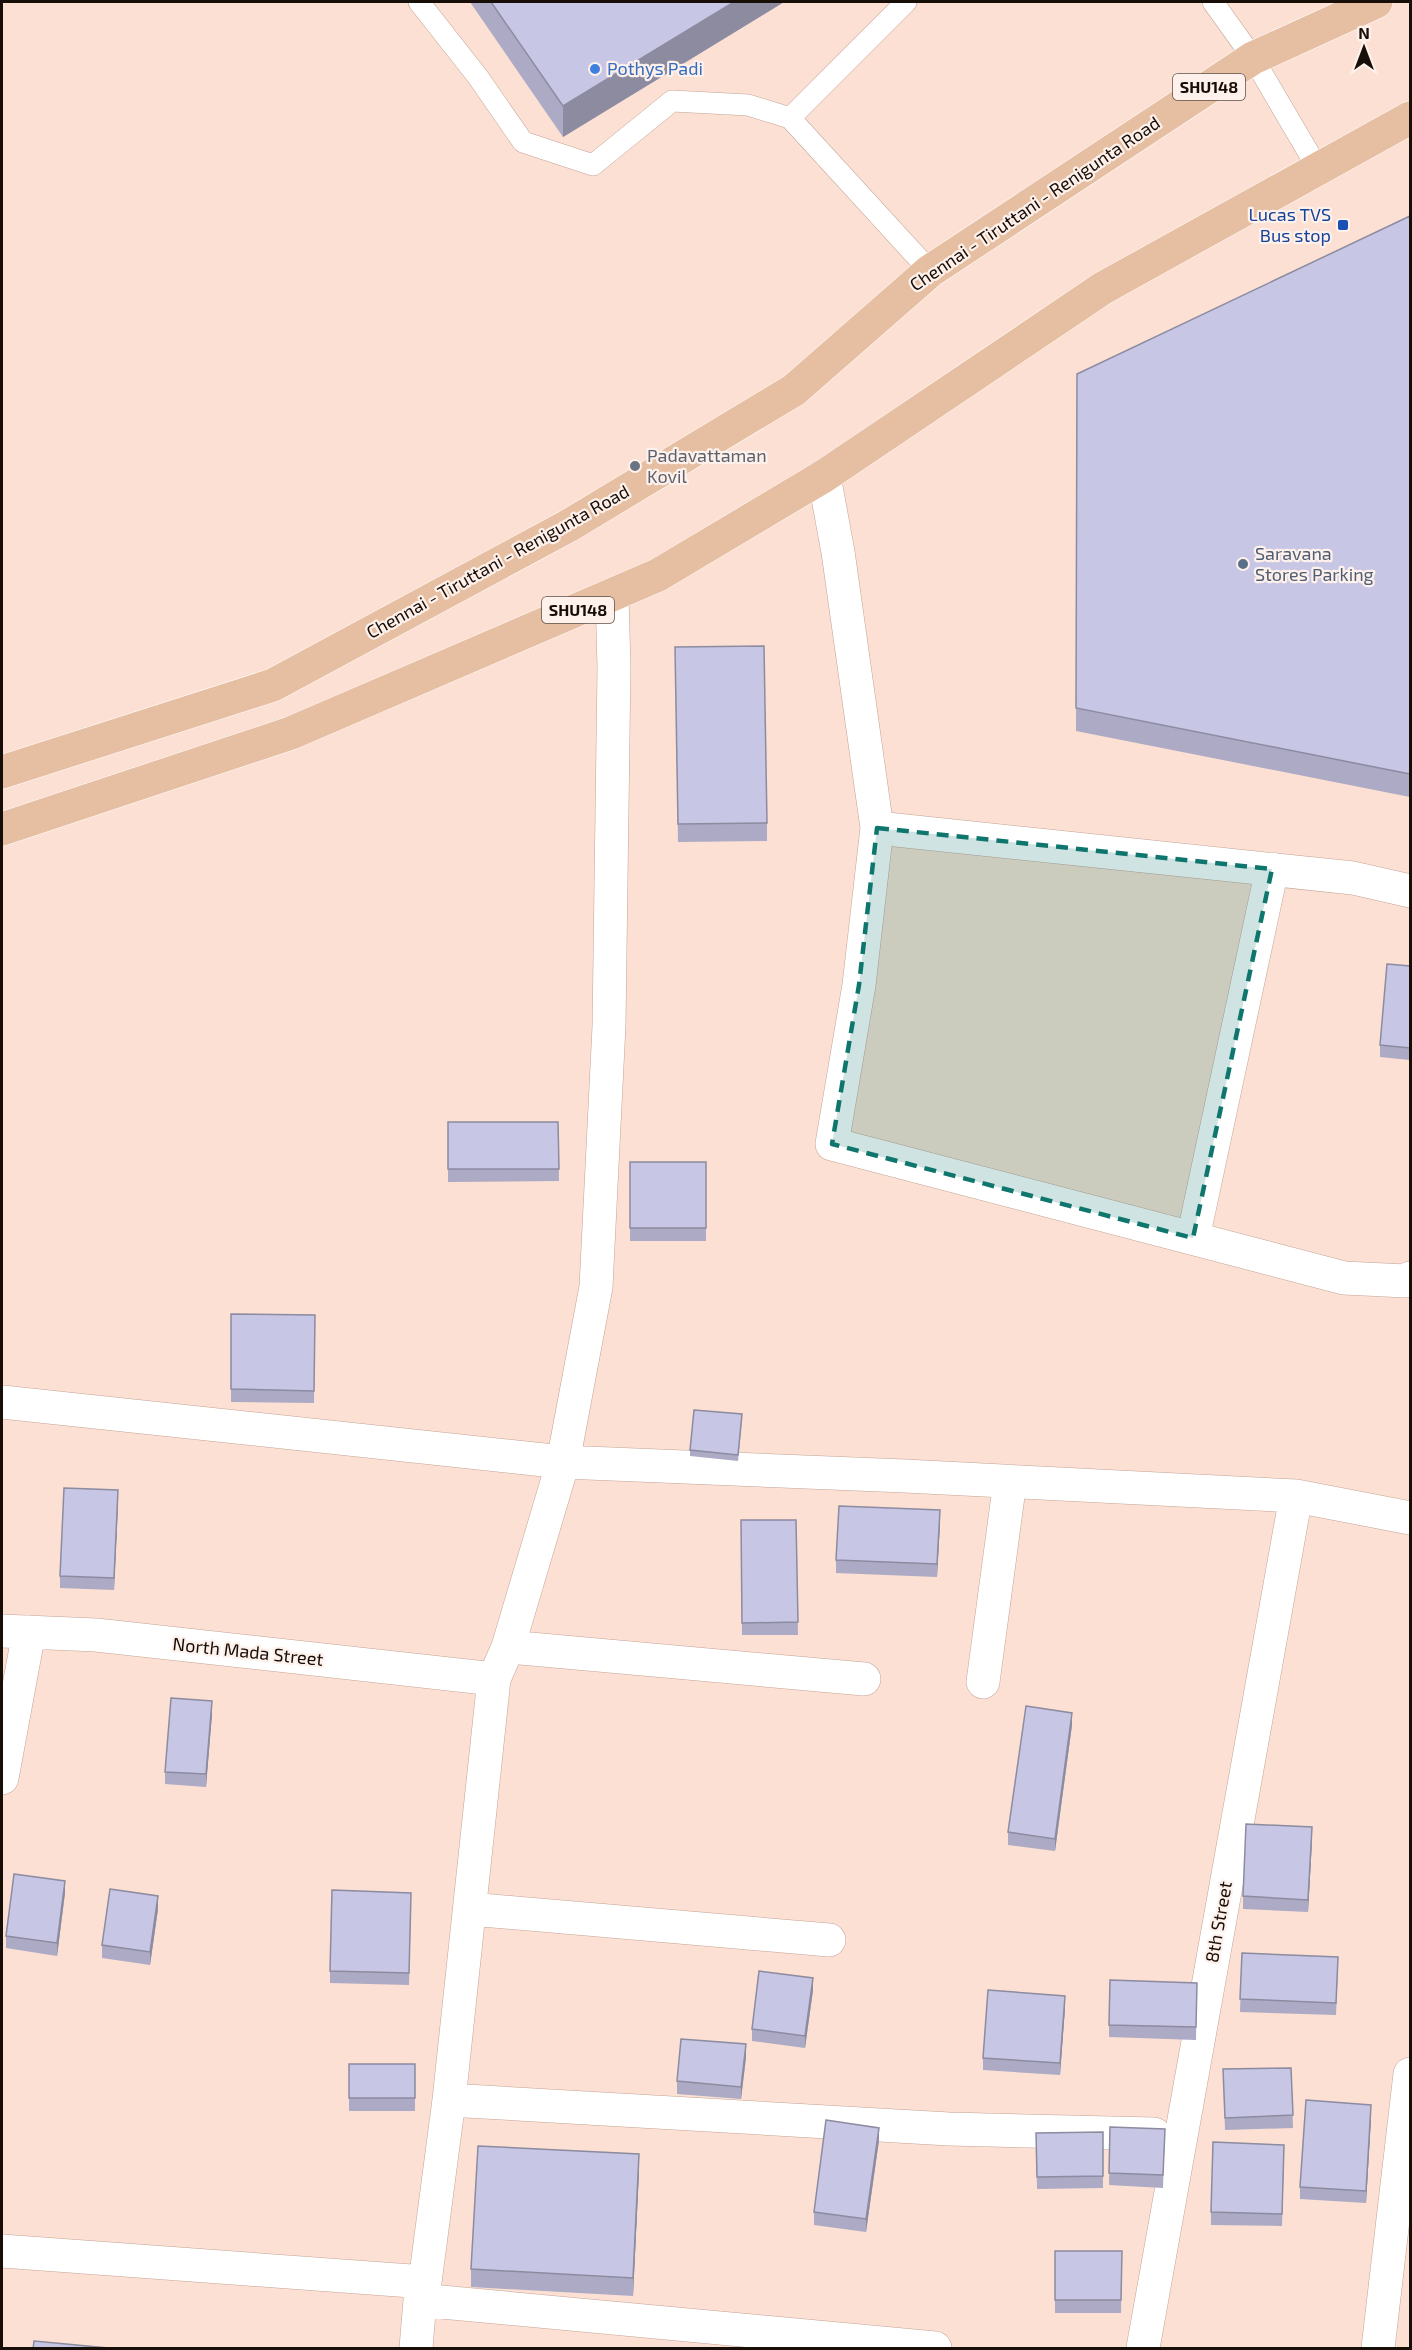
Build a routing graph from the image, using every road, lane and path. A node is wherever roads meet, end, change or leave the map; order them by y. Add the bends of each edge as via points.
1 (419, 2) edge
2 (906, 2) edge
3 (1213, 2) edge
4 (1376, 2) edge
5 (1253, 58) junction
6 (790, 118) junction
7 (1410, 118) edge
8 (1317, 168) junction
9 (930, 271) junction
10 (824, 476) junction
11 (612, 596) junction
12 (2, 772) edge
13 (877, 828) junction
14 (2, 829) edge
15 (1272, 869) junction
16 (1410, 891) edge
17 (1193, 1238) junction
18 (1410, 1278) edge
19 (2, 1402) edge
20 (563, 1462) junction
21 (1010, 1482) junction
22 (1296, 1496) junction
23 (1410, 1518) edge
24 (15, 1631) edge
25 (508, 1647) junction
26 (494, 1679) junction
27 (864, 1679) dead end
28 (983, 1682) dead end
29 (2, 1778) edge
30 (470, 1909) junction
31 (829, 1940) dead end
32 (1410, 2074) edge
33 (449, 2100) junction
34 (1180, 2135) junction
35 (2, 2251) edge
36 (422, 2291) junction
37 (416, 2349) edge
38 (935, 2349) edge
39 (1143, 2349) edge
40 (1378, 2349) edge

1 - 6 lane via 523,142 593,165 672,101 748,105
2 - 6 lane
3 - 5 lane
4 - 5 main road, Chennai - Tiruttani - Renigunta Road / SHU148
5 - 8 lane
5 - 9 main road, Chennai - Tiruttani - Renigunta Road / SHU148
6 - 9 lane
7 - 8 main road, SHU148
8 - 10 main road, SHU148 via 1103,288
9 - 12 main road, Chennai - Tiruttani - Renigunta Road / SHU148 via 794,390 568,526 273,685
10 - 11 main road, SHU148 via 658,575
10 - 13 street
11 - 14 main road, SHU148 via 291,733
11 - 20 street via 609,1026 596,1287
13 - 15 street
13 - 17 street via 859,985 832,1144
15 - 16 street via 1353,878
15 - 17 street
17 - 18 street via 1344,1278
19 - 20 street
20 - 21 street
20 - 25 street
21 - 22 street
21 - 28 street
22 - 23 street
22 - 34 street, 8th Street
24 - 26 street, North Mada Street via 96,1635
24 - 29 street
25 - 26 street
25 - 27 street
26 - 30 street
30 - 31 street
30 - 33 street
32 - 40 street
33 - 34 street via 949,2129
33 - 36 street
34 - 39 street, 8th Street
35 - 36 street
36 - 37 street
36 - 38 street

